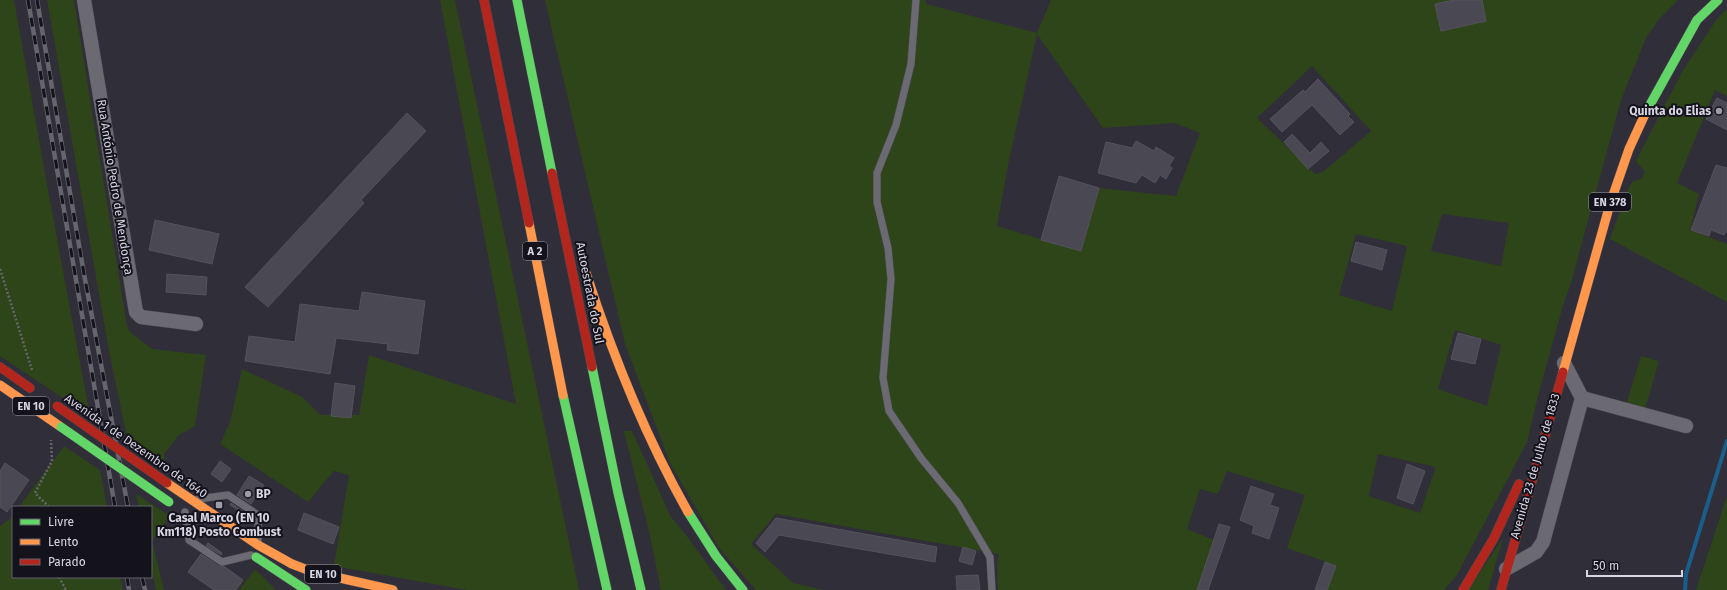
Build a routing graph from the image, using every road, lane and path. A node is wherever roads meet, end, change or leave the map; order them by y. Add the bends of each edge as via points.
1 (84, 0) edge
2 (484, 0) edge
3 (517, 0) edge
4 (916, 0) edge
5 (1718, 0) edge
6 (552, 165) junction
7 (575, 238) dead end
8 (584, 268) dead end
9 (196, 324) dead end
10 (1564, 363) junction
11 (0, 367) edge
12 (0, 385) edge
13 (40, 394) dead end
14 (1582, 398) junction
15 (54, 404) dead end
16 (1548, 424) junction
17 (1686, 426) dead end
18 (192, 500) junction
19 (185, 512) junction
20 (198, 520) dead end
21 (258, 545) junction
22 (238, 546) dead end
23 (251, 554) junction
24 (1506, 569) junction
25 (60, 578) edge
26 (66, 590) edge
27 (306, 590) edge
28 (393, 590) edge
29 (607, 590) edge
30 (640, 590) edge
31 (743, 590) edge
32 (992, 590) edge
33 (1463, 590) edge
34 (1501, 590) edge

1 - 9 street, Rua António Pedro de Mendonça via 136,312 141,317
2 - 29 main road, A 2 via 573,444
3 - 6 main road, Autoestrada do Sul
4 - 32 lane via 911,64 896,125 877,173 877,202 888,248 891,279 883,378 889,411 921,458 958,503 990,557
5 - 10 main road, Avenida 23 de Julho de 1833 / EN 378 via 1697,20 1646,110 1629,148 1613,192
6 - 7 main road
6 - 30 main road, Autoestrada do Sul
8 - 31 main road via 600,319 653,451 708,546
10 - 14 street, Avenida 23 de Julho de 1833
10 - 16 main road, Avenida 23 de Julho de 1833 / EN 378
11 - 13 main road, EN 10
12 - 19 main road, EN 10, bridge
14 - 17 street
14 - 24 street, Avenida 23 de Julho de 1833 via 1543,542 1536,552
15 - 18 main road, Avenida 1 de Dezembro de 1640 / EN 10, bridge
16 - 24 main road, Avenida 23 de Julho de 1833 / EN 378
16 - 33 main road via 1538,440 1493,540
18 - 21 main road, Avenida 1 de Dezembro de 1640 / EN 10
18 - 21 lane via 228,495 258,515
19 - 20 main road, EN 10
19 - 23 lane via 189,540 222,562
21 - 28 main road, EN 10 via 292,564 313,572
22 - 23 main road, EN 10
23 - 27 main road, EN 10
24 - 34 main road, Avenida 23 de Julho de 1833 / EN 378
25 - 26 path

